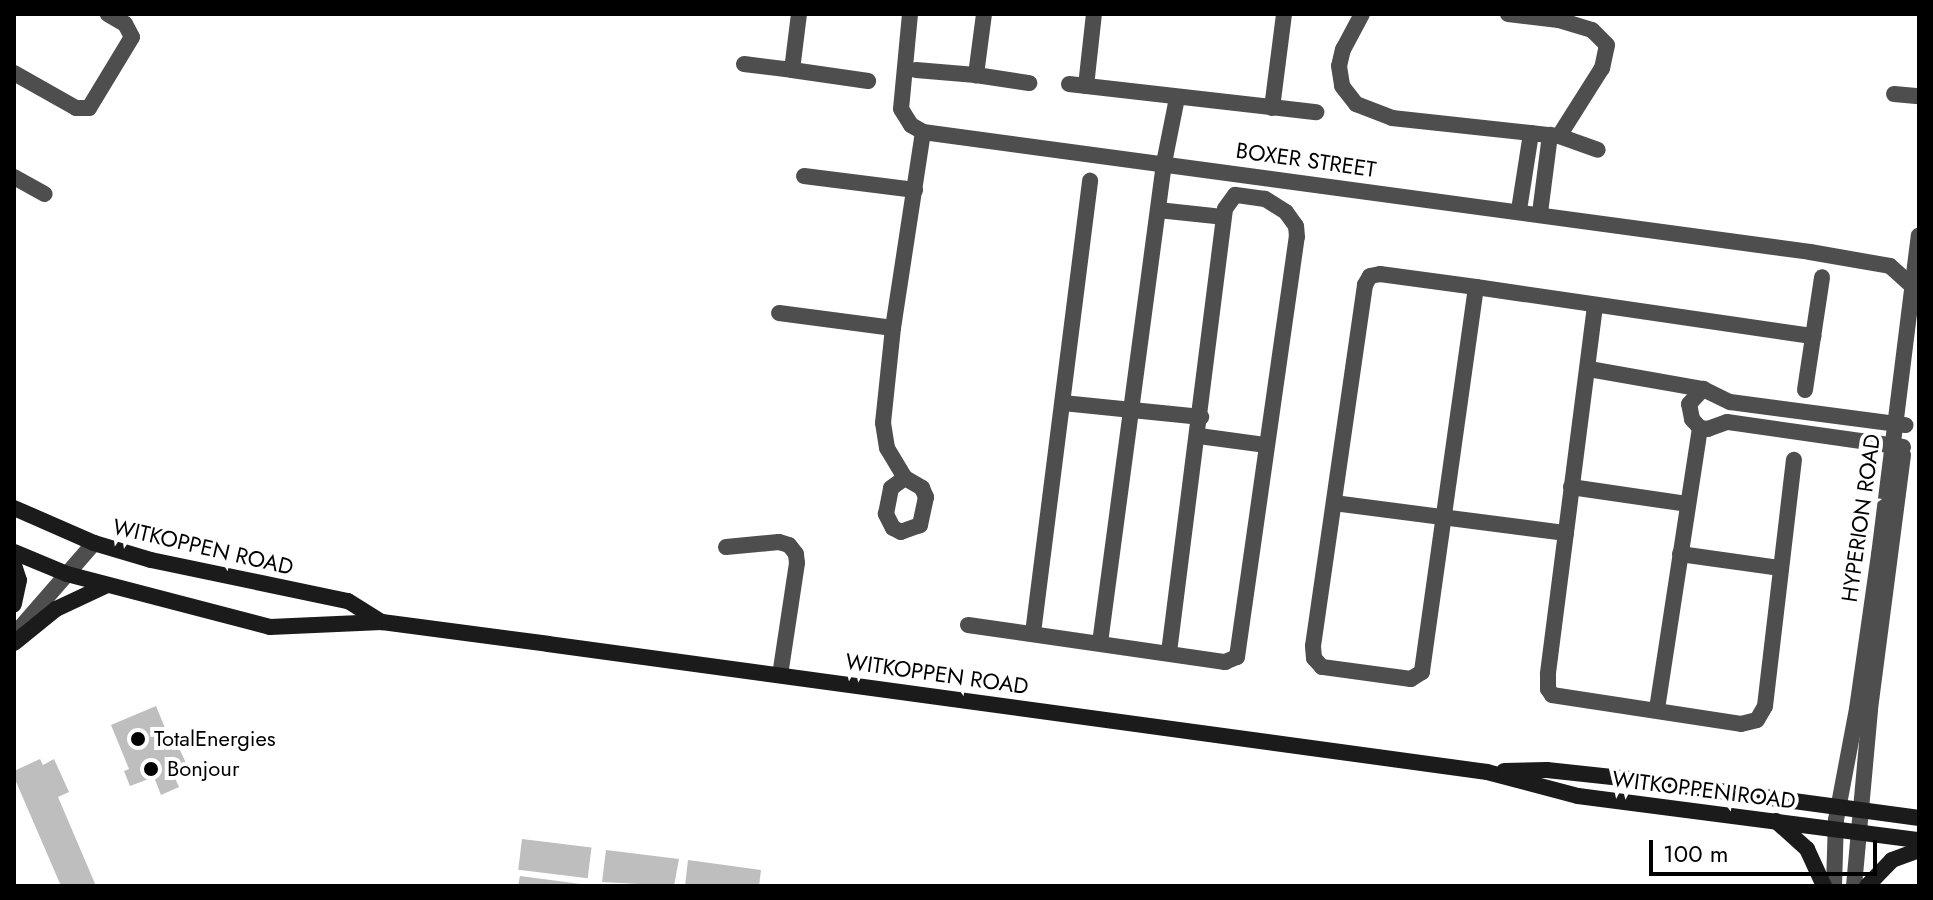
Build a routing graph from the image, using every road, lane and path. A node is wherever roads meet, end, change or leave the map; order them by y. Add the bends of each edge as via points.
1 (108, 14) edge
2 (799, 14) edge
3 (910, 14) edge
4 (984, 14) edge
5 (1094, 14) edge
6 (1284, 14) edge
7 (1362, 14) edge
8 (1508, 14) edge
9 (744, 64) dead end
10 (792, 70) junction
11 (916, 70) dead end
12 (14, 73) edge
13 (976, 75) junction
14 (868, 81) dead end
15 (1029, 83) dead end
16 (1894, 94) dead end
17 (1919, 96) edge
18 (1177, 98) junction
19 (1272, 108) junction
20 (1316, 112) dead end
21 (923, 132) junction
22 (1531, 133) junction
23 (1554, 135) junction
24 (1598, 150) dead end
25 (1164, 163) junction
26 (804, 176) dead end
27 (14, 177) edge
28 (1090, 181) dead end
29 (915, 190) junction
30 (45, 194) dead end
31 (1158, 210) junction
32 (1519, 210) junction
33 (1540, 213) junction
34 (1223, 217) junction
35 (1919, 235) edge
36 (1810, 252) junction
37 (1916, 254) junction
38 (1822, 277) dead end
39 (1476, 287) junction
40 (1916, 287) edge
41 (1595, 306) junction
42 (779, 313) dead end
43 (893, 328) junction
44 (1919, 331) edge
45 (1813, 336) junction
46 (1589, 369) junction
47 (1703, 389) junction
48 (1805, 390) dead end
49 (1063, 403) junction
50 (1131, 409) junction
51 (1794, 411) junction
52 (1201, 417) junction
53 (1901, 425) junction
54 (1700, 428) junction
55 (1792, 431) junction
56 (1199, 436) junction
57 (1266, 445) junction
58 (1898, 446) junction
59 (1794, 460) dead end
60 (905, 478) dead end
61 (1571, 487) junction
62 (1334, 503) junction
63 (1687, 504) junction
64 (14, 508) edge
65 (1443, 515) junction
66 (1566, 533) junction
67 (94, 543) junction
68 (726, 547) dead end
69 (14, 552) edge
70 (1680, 554) junction
71 (14, 565) edge
72 (1779, 568) junction
73 (67, 574) junction
74 (107, 585) junction
75 (14, 604) edge
76 (382, 622) junction
77 (968, 625) dead end
78 (1033, 633) junction
79 (14, 635) edge
80 (14, 643) edge
81 (1100, 643) junction
82 (1169, 652) junction
83 (780, 675) junction
84 (1657, 709) junction
85 (1487, 772) junction
86 (1838, 807) junction
87 (1861, 810) junction
88 (1919, 818) edge
89 (1776, 821) junction
90 (1837, 828) junction
91 (1860, 831) junction
92 (1919, 840) edge
93 (1919, 850) edge
94 (1824, 886) edge
95 (1834, 886) edge
96 (1854, 886) edge
97 (1867, 886) edge

1 - 12 street via 125,24 132,37 89,108 76,108
2 - 10 street
3 - 21 street via 901,109
4 - 13 street
5 - 18 street via 1077,85
6 - 19 street
7 - 22 street via 1339,66 1342,86 1356,104 1392,118
8 - 23 street via 1584,27 1607,45 1602,68
9 - 10 street
10 - 14 street
11 - 13 street
13 - 15 street
16 - 17 street
18 - 19 street
18 - 25 street
19 - 20 street
21 - 25 street, BOXER STREET
21 - 29 street
22 - 23 street
22 - 32 street
23 - 24 street
23 - 33 street
25 - 31 street
25 - 32 street, BOXER STREET
26 - 29 street
27 - 30 street
28 - 49 street
29 - 43 street
31 - 34 street
31 - 50 street
32 - 33 street, BOXER STREET
33 - 36 street, BOXER STREET
34 - 52 street
34 - 57 street via 1230,198 1254,197 1274,203 1297,229
35 - 37 street, HYPERION ROAD
36 - 37 street, BOXER STREET
36 - 40 street, BOXER STREET via 1890,266
37 - 40 street, HYPERION ROAD
38 - 45 street
39 - 41 street
39 - 62 street via 1380,274 1367,278
39 - 65 street
40 - 53 street, HYPERION ROAD
41 - 45 street
41 - 46 street
42 - 43 street
43 - 60 street via 884,436
44 - 53 street, HYPERION ROAD
45 - 48 street
46 - 47 street
46 - 61 street
47 - 51 street via 1730,402
47 - 54 street via 1689,404
49 - 50 street
49 - 78 street
50 - 52 street
50 - 81 street
51 - 53 street
51 - 55 street
52 - 56 street
53 - 58 street, HYPERION ROAD
54 - 55 street via 1727,422
54 - 63 street
55 - 58 street
56 - 57 street
56 - 82 street
57 - 82 street via 1237,657 1225,662
58 - 86 street, HYPERION ROAD
58 - 87 street, HYPERION ROAD
59 - 72 street
61 - 63 street
61 - 66 street
62 - 65 street
62 - 65 street via 1313,646 1316,662 1324,668 1407,679 1418,677 1424,668
63 - 70 street
64 - 67 main road, WITKOPPEN ROAD
65 - 66 street
66 - 84 street via 1549,693
67 - 73 street
67 - 76 main road, WITKOPPEN ROAD via 205,574 348,601
68 - 83 street via 779,542 796,554
69 - 73 main road, WITKOPPEN ROAD
70 - 72 street
70 - 84 street
71 - 75 main road via 19,580
72 - 84 street via 1762,715 1741,724
73 - 74 main road, WITKOPPEN ROAD
73 - 79 street
74 - 76 main road, WITKOPPEN ROAD via 270,627
74 - 80 main road via 56,609
76 - 83 main road, WITKOPPEN ROAD
77 - 78 street
78 - 81 street
81 - 82 street
83 - 85 main road, WITKOPPEN ROAD
85 - 86 main road, WITKOPPEN ROAD via 1547,770
85 - 89 main road, WITKOPPEN ROAD via 1578,796
86 - 87 main road, WITKOPPEN ROAD
86 - 90 street, HYPERION ROAD
87 - 88 main road, WITKOPPEN ROAD
87 - 91 street, HYPERION ROAD
89 - 90 main road, WITKOPPEN ROAD
89 - 94 main road via 1807,849
90 - 91 main road, WITKOPPEN ROAD
90 - 95 street, HYPERION ROAD
91 - 92 main road, WITKOPPEN ROAD
91 - 96 street, HYPERION ROAD
93 - 97 main road via 1892,860

